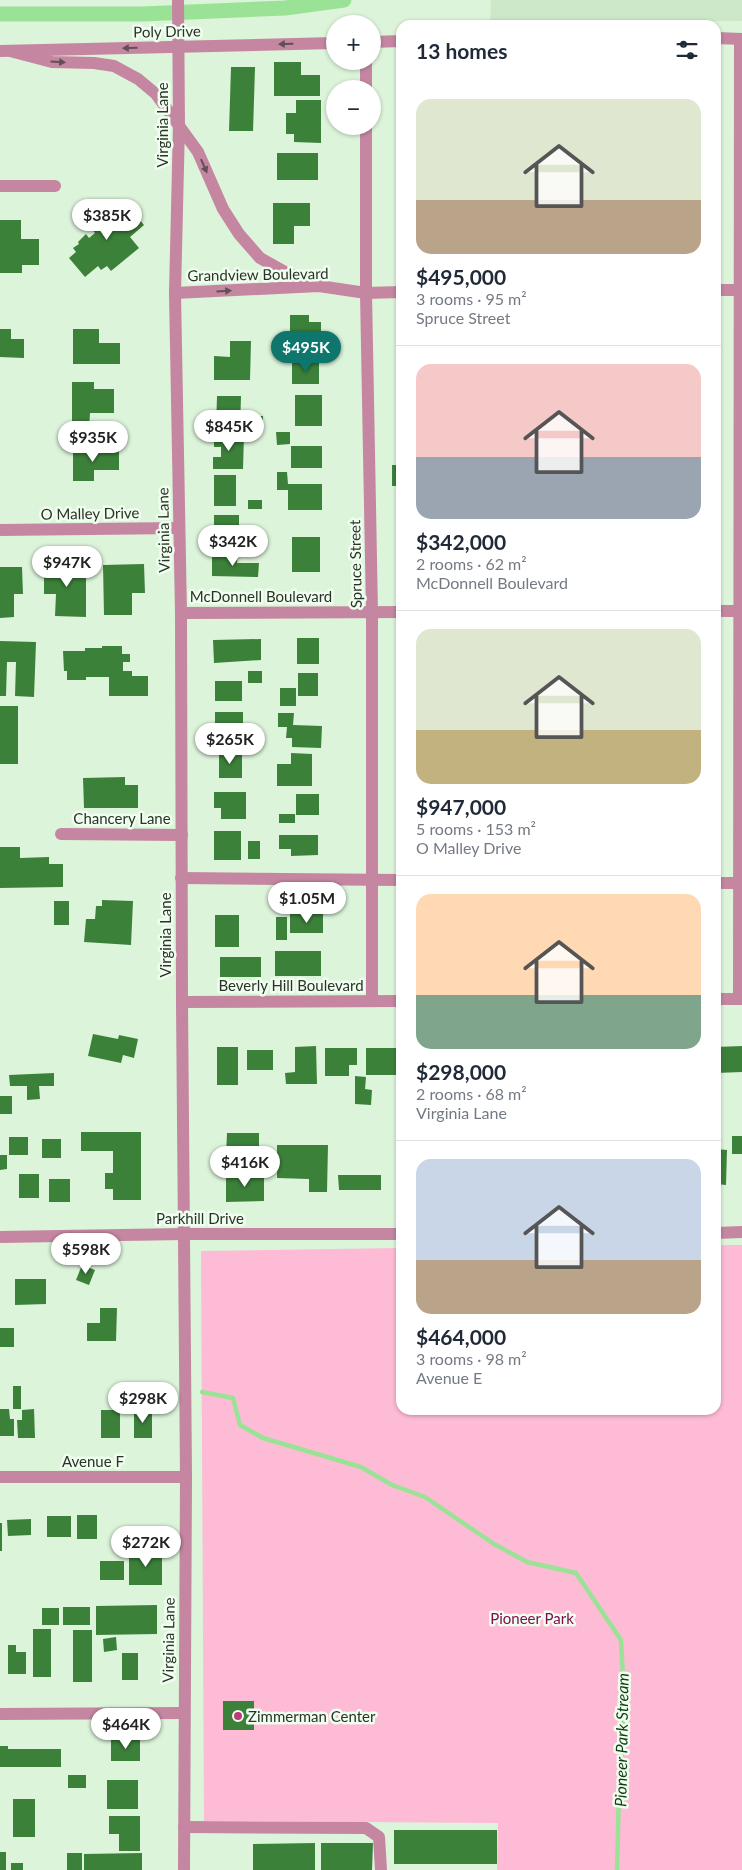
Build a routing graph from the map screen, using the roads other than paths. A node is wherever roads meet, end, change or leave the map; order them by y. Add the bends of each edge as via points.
1 (178, 0) edge
2 (721, 38) edge
3 (741, 39) edge
4 (396, 41) edge
5 (381, 42) edge
6 (326, 43) edge
7 (179, 47) junction
8 (5, 51) edge
9 (179, 125) junction
10 (366, 135) edge
11 (0, 186) edge
12 (55, 186) dead end
13 (319, 286) junction
14 (721, 290) edge
15 (741, 290) edge
16 (396, 292) edge
17 (175, 293) junction
18 (366, 293) junction
19 (179, 528) junction
20 (0, 530) edge
21 (721, 611) edge
22 (740, 611) edge
23 (372, 612) junction
24 (396, 612) edge
25 (181, 613) junction
26 (61, 834) dead end
27 (182, 835) junction
28 (182, 878) junction
29 (372, 880) junction
30 (396, 880) edge
31 (721, 883) edge
32 (740, 883) edge
33 (721, 999) edge
34 (740, 999) edge
35 (372, 1001) junction
36 (396, 1001) edge
37 (182, 1002) junction
38 (742, 1232) edge
39 (721, 1233) edge
40 (184, 1234) junction
41 (396, 1234) edge
42 (0, 1237) edge
43 (186, 1477) junction
44 (0, 1478) edge
45 (184, 1713) junction
46 (0, 1714) edge
47 (184, 1827) junction
48 (184, 1870) edge
49 (381, 1870) edge

1 - 7 street, Virginia Lane
2 - 3 street
3 - 15 street
4 - 5 street
6 -> 7 street, Poly Drive
7 -> 8 street, Poly Drive
7 - 9 street, Virginia Lane
8 -> 9 street via 52,62 114,66 156,94
9 -> 13 street via 198,152 223,209 239,234 260,258
9 - 17 street, Virginia Lane
10 - 18 street, Spruce Street
11 - 12 street
17 -> 13 street, Grandview Boulevard
13 - 18 street, Grandview Boulevard
14 - 15 street
15 - 22 street
16 - 18 street, Grandview Boulevard
17 - 19 street, Virginia Lane
18 - 23 street, Spruce Street
19 - 20 street, O Malley Drive
19 - 25 street, Virginia Lane
21 - 22 street
22 - 32 street
23 - 24 street, McDonnell Boulevard
23 - 25 street, McDonnell Boulevard
23 - 29 street, Spruce Street
25 - 27 street, Virginia Lane
26 - 27 street, Chancery Lane
27 - 28 street, Virginia Lane
28 - 29 street
28 - 37 street, Virginia Lane
29 - 30 street
29 - 35 street, Spruce Street
31 - 32 street
32 - 34 street
33 - 34 street
35 - 36 street, Beverly Hill Boulevard
35 - 37 street, Beverly Hill Boulevard
37 - 40 street, Virginia Lane
38 - 39 street
40 - 41 street, Parkhill Drive
40 - 42 street, Parkhill Drive
40 - 43 street, Virginia Lane
43 - 44 street, Avenue F
43 - 45 street, Virginia Lane
45 - 46 street
45 - 47 street, Virginia Lane
47 - 48 street, Virginia Lane
47 - 49 street via 366,1828 379,1837

